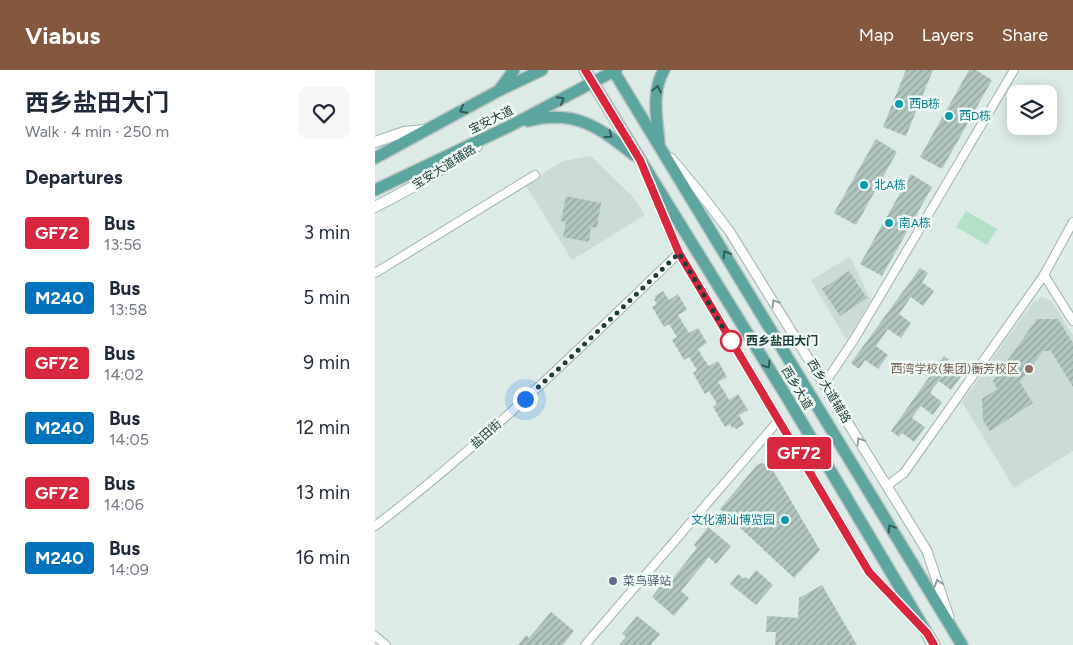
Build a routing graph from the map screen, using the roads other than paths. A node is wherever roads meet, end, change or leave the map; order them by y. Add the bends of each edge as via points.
1 (514, 70) edge
2 (541, 70) edge
3 (585, 70) edge
4 (614, 70) edge
5 (664, 70) edge
6 (1014, 70) edge
7 (593, 83) junction
8 (498, 91) junction
9 (512, 125) junction
10 (427, 129) junction
11 (375, 142) edge
12 (659, 144) junction
13 (375, 158) edge
14 (640, 160) junction
15 (535, 175) dead end
16 (375, 190) edge
17 (375, 207) edge
18 (1073, 222) edge
19 (679, 253) junction
20 (375, 273) edge
21 (1044, 275) junction
22 (1073, 322) edge
23 (825, 383) junction
24 (779, 420) junction
25 (887, 486) junction
26 (375, 526) edge
27 (953, 629) junction
28 (927, 633) junction
29 (375, 636) edge
30 (962, 644) edge
31 (386, 645) edge
32 (585, 645) edge
33 (934, 645) edge

1 - 8 main road
2 - 8 main road, 宝安大道
3 - 7 main road, 西乡大道
4 - 7 main road, 宝安大道
4 - 12 main road, 西乡大道
12 -> 5 main road via 655,99
6 - 23 street
9 -> 7 main road, 宝安大道
7 - 14 main road, 西乡大道
8 -> 10 main road, 宝安大道
9 -> 14 main road via 537,119 579,120 604,132
9 - 16 main road, 宝安大道
9 - 17 main road, 宝安大道辅路
10 - 11 main road via 403,132
10 - 13 main road, 宝安大道
23 -> 12 street, 西乡大道辅路 via 730,232
27 -> 12 main road, 西乡大道
14 - 19 street
14 -> 28 main road, 西乡大道 via 788,399
15 - 20 street
18 - 21 street
19 - 24 street
19 - 26 street, 盐田街 via 471,448
21 - 22 street
21 - 25 street via 904,474
25 -> 23 street, 西乡大道辅路
24 - 28 street via 869,572
24 - 32 street
27 -> 25 street, 西乡大道辅路 via 927,551
27 - 30 main road, 西乡大道
28 - 33 main road, 西乡大道
29 - 31 street

